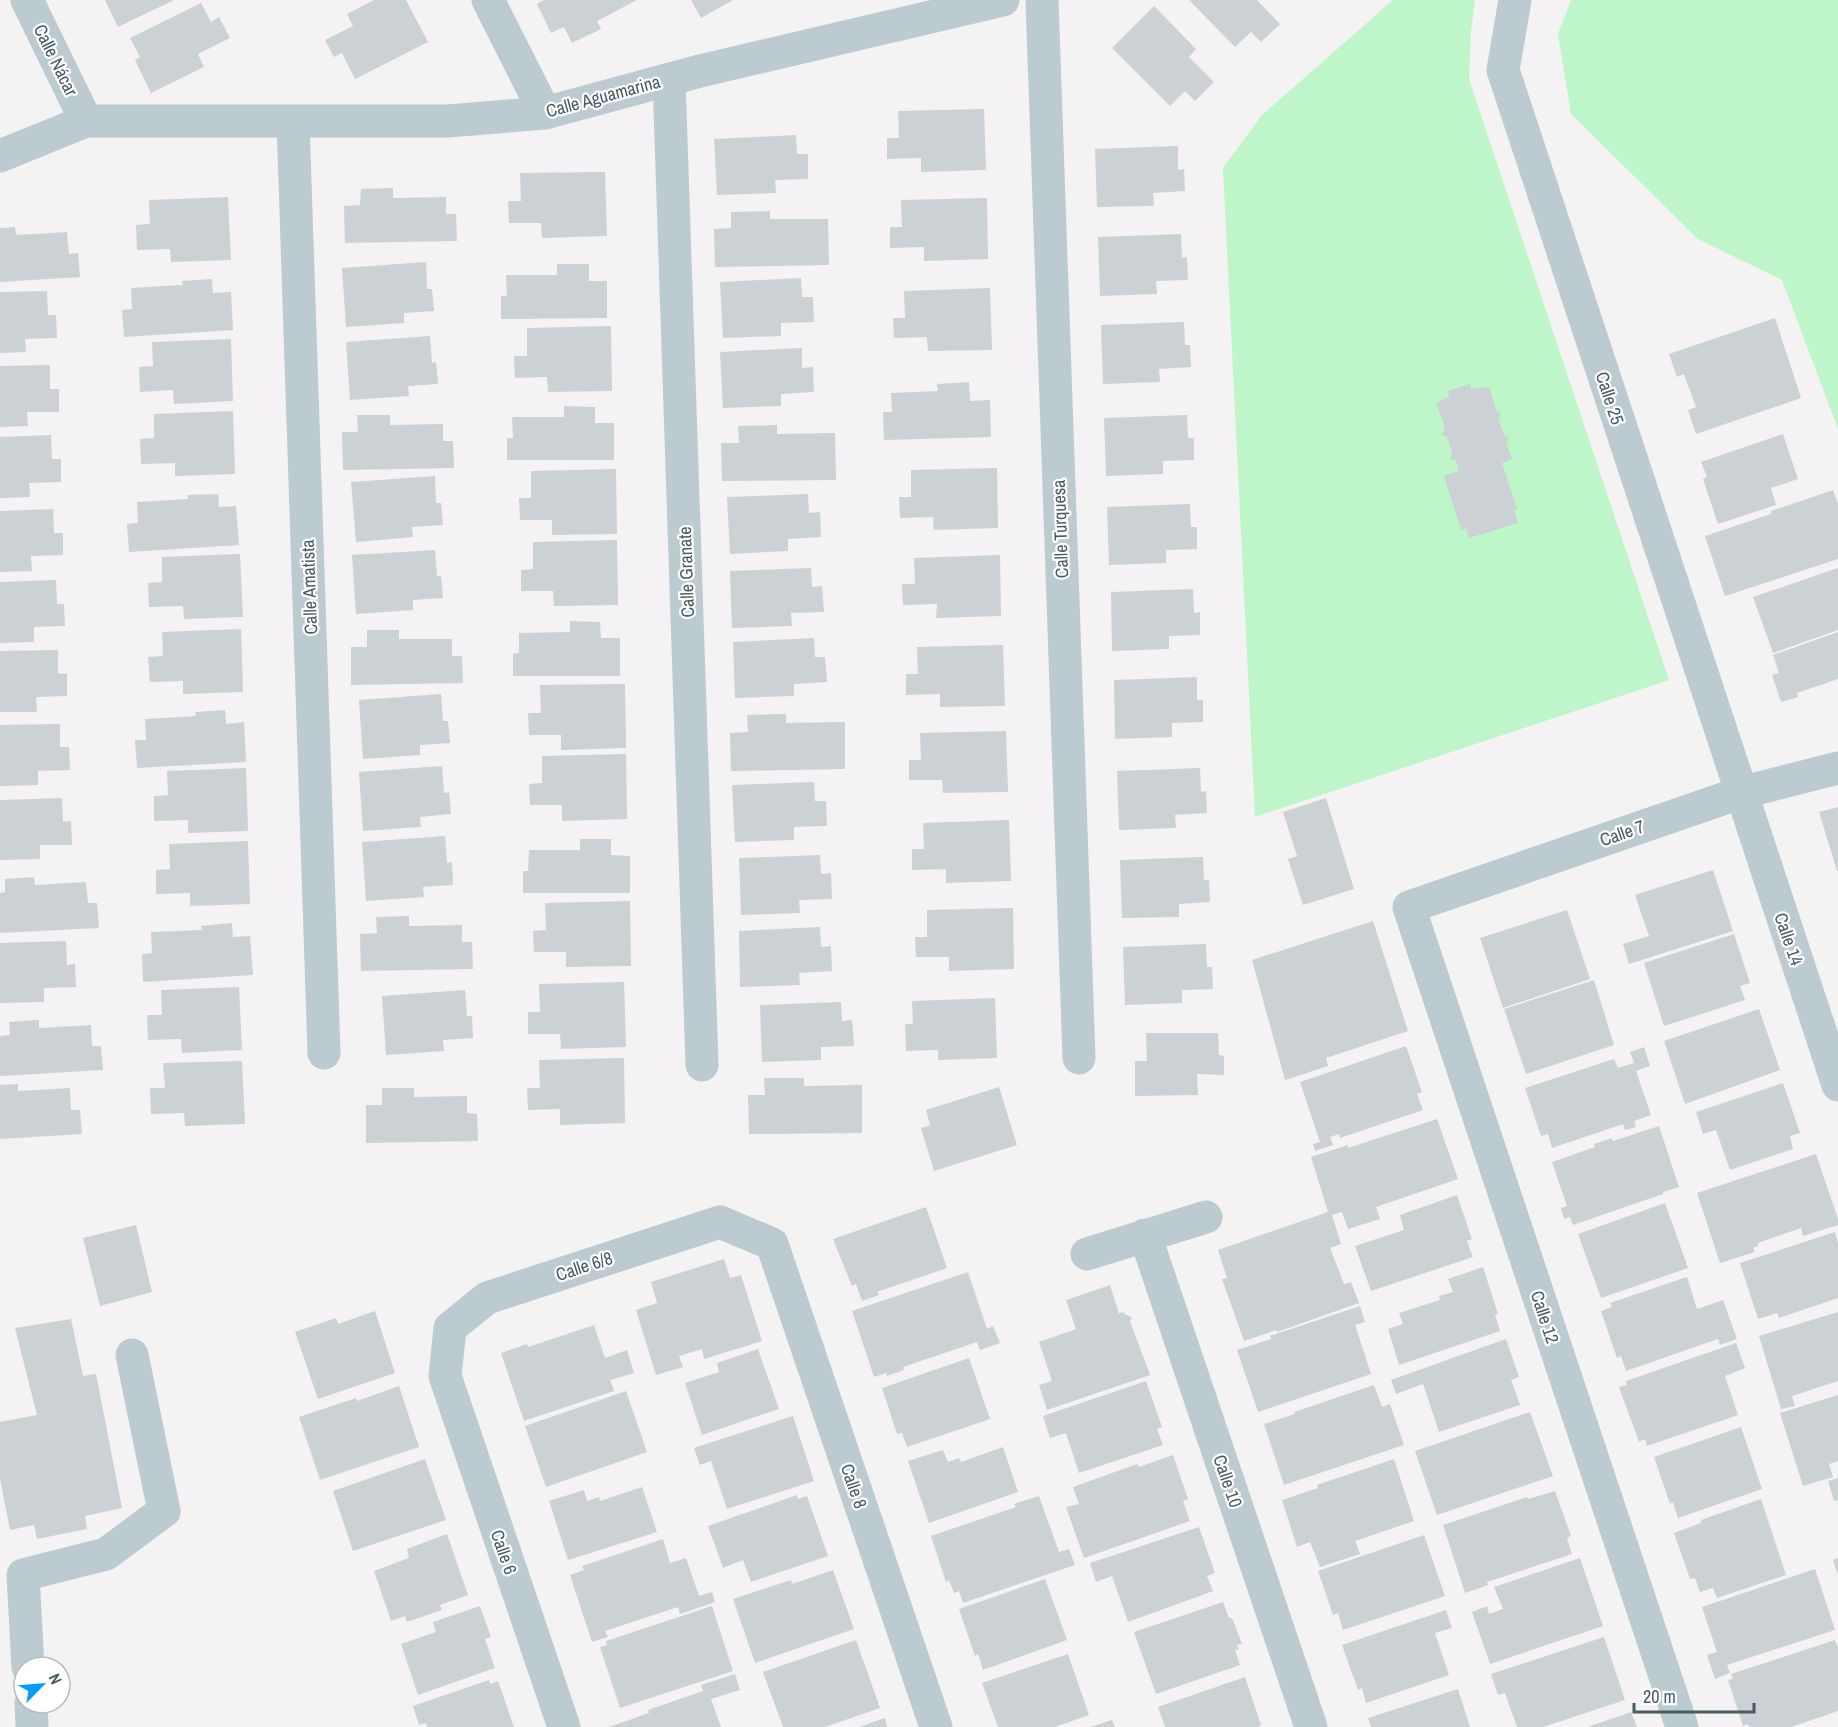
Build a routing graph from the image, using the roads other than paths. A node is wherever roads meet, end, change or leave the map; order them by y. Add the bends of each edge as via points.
1 (27, 0) edge
2 (488, 0) edge
3 (1003, 0) edge
4 (1042, 0) edge
5 (1515, 0) edge
6 (669, 79) junction
7 (545, 113) junction
8 (86, 121) junction
9 (293, 121) junction
10 (0, 156) edge
11 (1838, 768) edge
12 (1740, 793) junction
13 (1409, 907) joint
14 (324, 1053) dead end
15 (1079, 1058) dead end
16 (702, 1065) dead end
17 (1838, 1085) edge
18 (1206, 1217) dead end
19 (1145, 1235) junction
20 (772, 1244) joint
21 (1087, 1254) dead end
22 (132, 1355) dead end
23 (445, 1376) joint
24 (27, 1655) edge
25 (564, 1727) edge
26 (936, 1727) edge
27 (1311, 1727) edge
28 (1682, 1727) edge

1 - 8 street, Calle Nácar
2 - 7 street
3 - 6 street, Calle Aguamarina
4 - 15 street, Calle Turquesa
5 - 12 street, Calle 25 via 1503,70
6 - 7 street, Calle Aguamarina
6 - 16 street, Calle Granate
7 - 9 street, Calle Aguamarina via 448,121
8 - 9 street, Calle Aguamarina
8 - 10 street
9 - 14 street, Calle Amatista
11 - 12 street, Calle 7
12 - 13 street, Calle 7
12 - 17 street, Calle 14
13 - 28 street, Calle 12
18 - 19 street
19 - 21 street
19 - 27 street, Calle 10
20 - 23 street, Calle 6/8 via 720,1222 487,1298 450,1328
20 - 26 street, Calle 8
22 - 24 street via 164,1511 106,1554 23,1575
23 - 25 street, Calle 6

